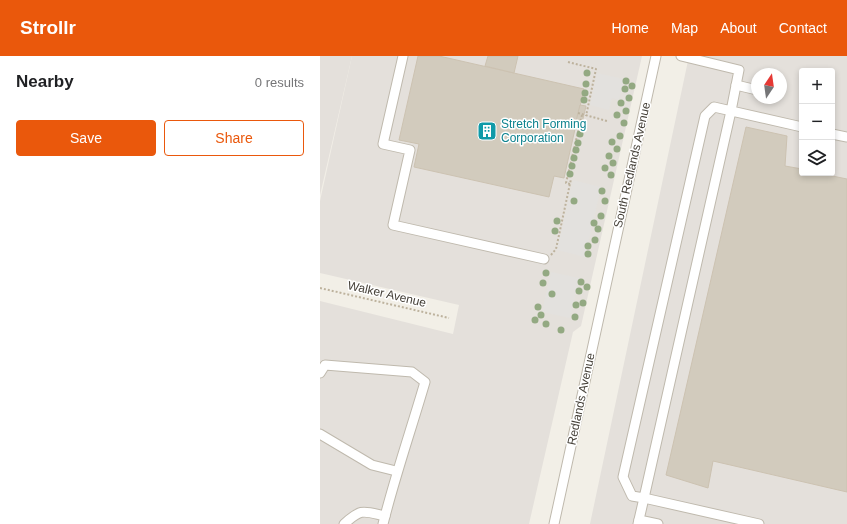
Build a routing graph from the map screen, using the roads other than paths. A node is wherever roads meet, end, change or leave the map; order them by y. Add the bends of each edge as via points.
1 (403, 56) edge
2 (656, 56) edge
3 (681, 56) edge
4 (736, 85) junction
5 (751, 89) edge
6 (731, 111) junction
7 (799, 126) edge
8 (835, 135) edge
9 (847, 137) edge
10 (548, 256) road end
11 (608, 273) joint
12 (320, 373) edge
13 (320, 434) edge
14 (396, 471) junction
15 (644, 498) junction
16 (384, 520) edge
17 (639, 522) edge
18 (344, 524) edge
19 (554, 524) edge
20 (658, 524) edge
21 (759, 524) edge

1 - 10 street via 383,144 410,150 393,225
2 - 11 street, South Redlands Avenue
3 - 4 street via 739,70
4 - 5 street
4 - 6 street
6 - 7 street
6 - 15 street
6 - 15 street via 714,107 705,116 627,461 624,477 626,483 632,496
8 - 9 street
11 - 19 street, Redlands Avenue
12 - 14 street via 325,365 412,372 425,382 408,442
13 - 14 street via 372,465
14 - 16 street
15 - 17 street
15 - 21 street
16 - 18 street via 365,511 357,512
17 - 20 street

